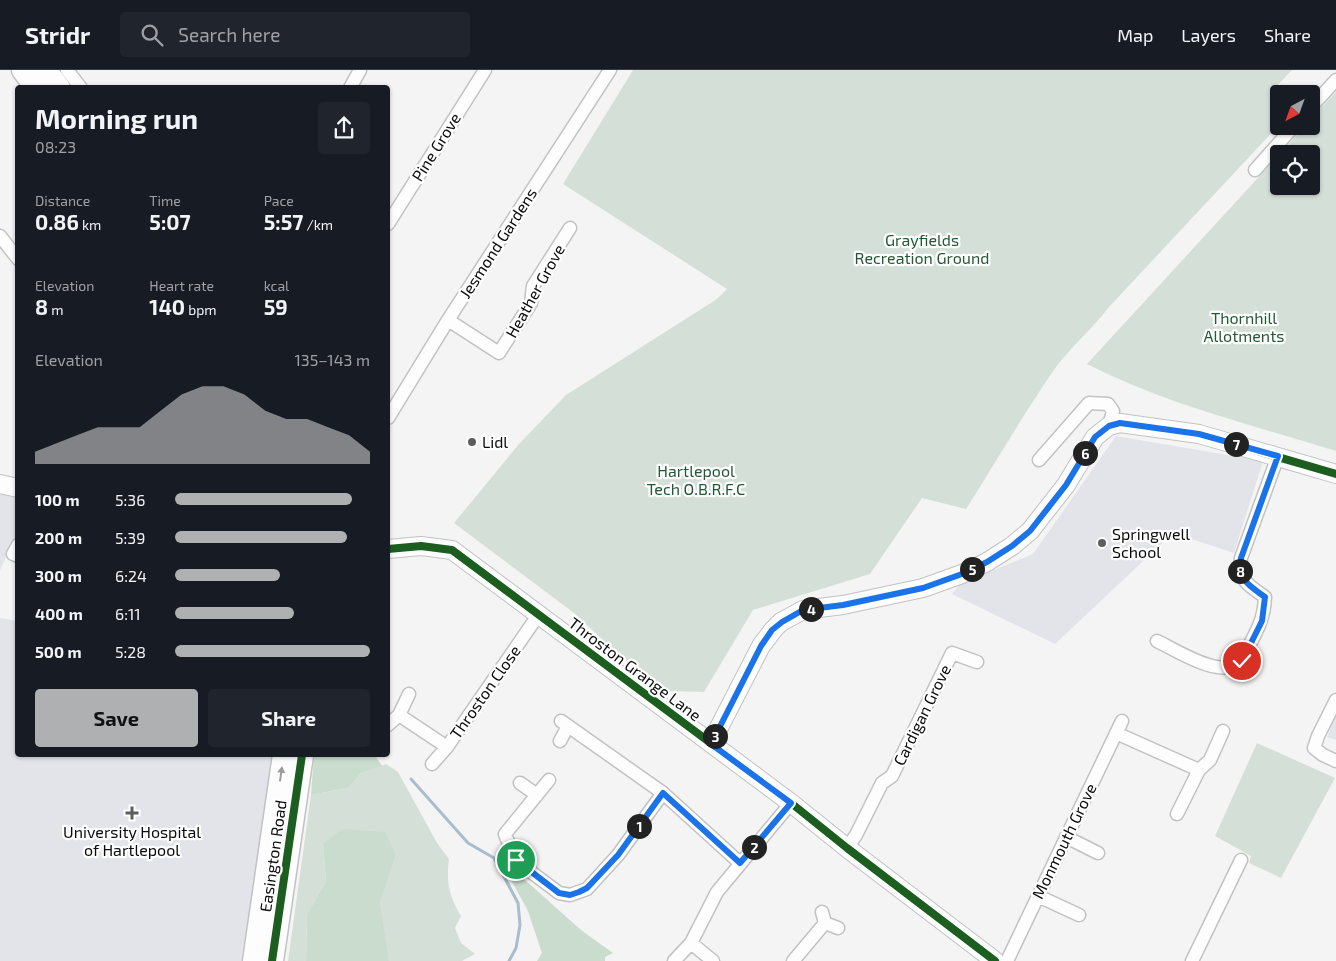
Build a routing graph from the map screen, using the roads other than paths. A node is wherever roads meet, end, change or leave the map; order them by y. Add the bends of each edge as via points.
1 (23, 70) edge
2 (45, 70) edge
3 (67, 70) edge
4 (360, 70) edge
5 (485, 70) edge
6 (610, 70) edge
7 (1336, 80) edge
8 (35, 85) edge
9 (57, 85) edge
10 (79, 85) edge
11 (352, 85) edge
12 (1320, 97) edge
13 (1286, 135) edge
14 (1255, 170) dead end
15 (390, 221) edge
16 (570, 228) dead end
17 (0, 236) edge
18 (15, 254) edge
19 (448, 320) junction
20 (390, 415) edge
21 (1109, 426) junction
22 (1278, 456) junction
23 (1039, 460) dead end
24 (1336, 474) edge
25 (0, 484) edge
26 (15, 487) edge
27 (390, 549) edge
28 (539, 614) junction
29 (1157, 641) dead end
30 (977, 662) dead end
31 (409, 694) dead end
32 (1336, 700) edge
33 (399, 715) junction
34 (1122, 721) dead end
35 (390, 723) edge
36 (1223, 730) dead end
37 (1116, 733) junction
38 (560, 741) dead end
39 (711, 744) junction
40 (447, 747) junction
41 (284, 757) edge
42 (302, 757) edge
43 (1336, 761) edge
44 (432, 764) dead end
45 (1198, 770) junction
46 (549, 780) dead end
47 (520, 783) dead end
48 (663, 793) junction
49 (537, 795) junction
50 (791, 803) junction
51 (1177, 814) dead end
52 (1066, 837) junction
53 (847, 848) junction
54 (1098, 853) dead end
55 (1241, 860) dead end
56 (740, 863) junction
57 (1038, 896) junction
58 (1079, 915) dead end
59 (838, 928) dead end
60 (691, 943) junction
61 (254, 961) edge
62 (272, 961) edge
63 (674, 961) edge
64 (713, 961) edge
65 (793, 961) edge
66 (995, 961) edge
67 (1007, 961) edge
68 (1192, 961) edge

1 - 8 highway
2 - 9 highway
3 - 10 street
4 - 11 street
5 - 15 street, Pine Grove
6 - 19 street, Jesmond Gardens
7 - 12 street
13 - 14 street
16 - 19 street, Heather Grove via 533,286 531,303 499,353
17 - 18 street
19 - 20 street, Jesmond Gardens
21 - 22 street via 1120,423 1199,434
21 - 23 street via 1113,411 1108,404 1089,403
21 - 39 street via 1095,437 1066,485 1030,531 987,562 923,588 803,610 782,622 761,646
22 - 24 street
22 - 29 street via 1241,558 1240,572 1247,584 1265,597 1262,621 1242,661 1223,669 1211,667
25 - 26 street
27 - 28 street, Throston Grange Lane via 421,546 452,550
28 - 39 street, Throston Grange Lane
28 - 40 street, Throston Close
30 - 53 street, Cardigan Grove via 952,653 892,776 882,783
31 - 33 street
32 - 43 street via 1314,748
33 - 35 street
33 - 40 street, Throston Close
34 - 37 street, Monmouth Grove
36 - 45 street via 1210,760
37 - 45 street
37 - 52 street, Monmouth Grove
38 - 48 street via 565,723
39 - 50 street, Throston Grange Lane
40 - 44 street
61 -> 41 highway, Easington Road
42 - 62 highway, Easington Road
45 - 51 street
46 - 49 street
47 - 49 street
48 - 49 street via 618,855 587,888 570,895 559,893 516,860 505,834
48 - 56 street
50 - 53 street, Throston Grange Lane
50 - 56 street
52 - 54 street
52 - 57 street, Monmouth Grove
53 - 66 street, Throston Grange Lane
55 - 68 street
56 - 60 street via 716,892
57 - 58 street
57 - 67 street, Monmouth Grove
59 - 65 street via 823,917
60 - 63 street
60 - 64 street

